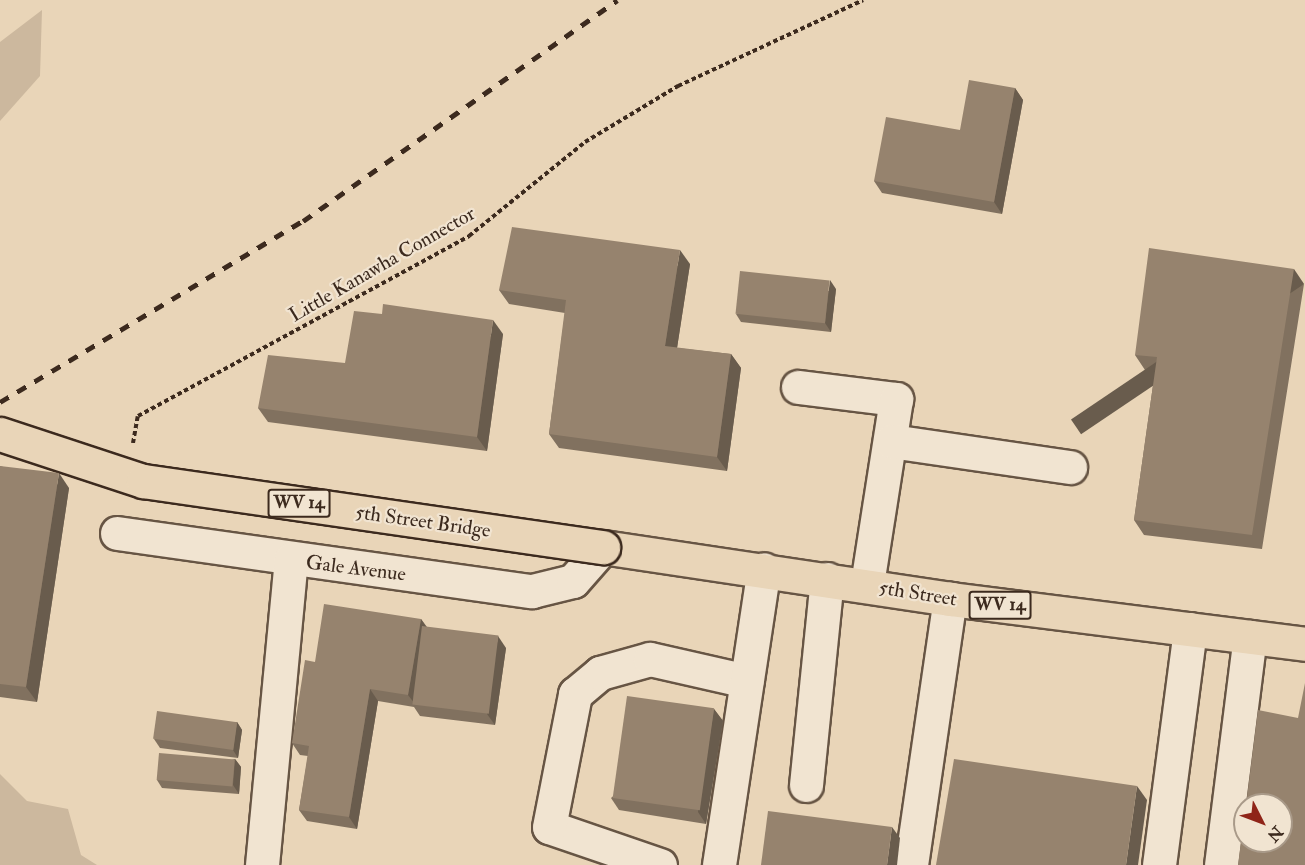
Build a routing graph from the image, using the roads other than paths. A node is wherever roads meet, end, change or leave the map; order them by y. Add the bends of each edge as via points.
1 (798, 387) dead end
2 (0, 435) edge
3 (891, 441) junction
4 (1070, 468) dead end
5 (117, 533) dead end
6 (603, 547) junction
7 (291, 560) junction
8 (764, 569) junction
9 (827, 579) junction
10 (867, 585) junction
11 (950, 599) junction
12 (1190, 629) junction
13 (1250, 637) junction
14 (1305, 644) edge
15 (747, 681) junction
16 (806, 785) dead end
17 (262, 865) edge
18 (660, 865) edge
19 (719, 865) edge
20 (911, 865) edge
21 (1159, 865) edge
22 (1221, 865) edge

1 - 3 street via 896,399
2 - 6 main road, 5th Street Bridge / WV 14, bridge via 143,481
3 - 4 street
3 - 10 street
5 - 7 street
6 - 7 street, Gale Avenue via 573,581 532,591
6 - 8 main road, 5th Street / WV 14
7 - 17 street, Gale Avenue
8 - 9 main road, 5th Street / WV 14
8 - 15 street
9 - 10 main road, 5th Street / WV 14
9 - 16 street
10 - 11 main road, 5th Street / WV 14
11 - 12 main road, 5th Street / WV 14
11 - 20 street
12 - 13 main road, 5th Street / WV 14
12 - 21 street
13 - 14 main road, 5th Street / WV 14
13 - 22 street
15 - 18 street via 650,659 600,673 575,694 549,827
15 - 19 street

